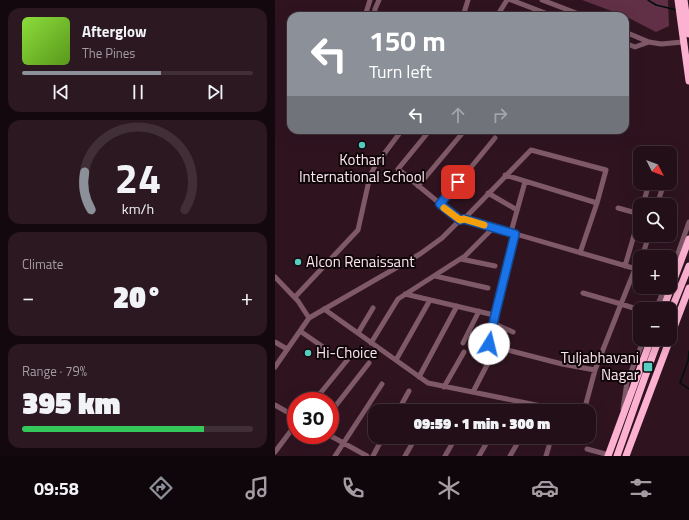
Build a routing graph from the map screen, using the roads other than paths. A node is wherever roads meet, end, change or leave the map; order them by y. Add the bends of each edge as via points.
1 (370, 0) edge
2 (379, 0) edge
3 (468, 0) edge
4 (507, 0) edge
5 (511, 0) edge
6 (542, 0) edge
7 (678, 0) edge
8 (684, 0) edge
9 (366, 12) edge
10 (375, 12) edge
11 (464, 12) edge
12 (500, 12) edge
13 (542, 12) edge
14 (574, 12) edge
15 (682, 12) junction
16 (629, 34) edge
17 (689, 34) edge
18 (649, 42) junction
19 (683, 42) junction
20 (629, 45) edge
21 (689, 81) edge
22 (399, 134) edge
23 (427, 134) edge
24 (460, 134) edge
25 (495, 138) dead end
26 (505, 175) junction
27 (525, 182) junction
28 (419, 186) junction
29 (488, 193) junction
30 (597, 203) junction
31 (440, 204) junction
32 (619, 208) dead end
33 (517, 210) junction
34 (633, 213) edge
35 (462, 220) junction
36 (689, 222) edge
37 (494, 227) junction
38 (513, 233) junction
39 (633, 239) edge
40 (689, 239) edge
41 (580, 252) junction
42 (677, 256) edge
43 (461, 259) junction
44 (495, 266) dead end
45 (625, 266) junction
46 (689, 266) edge
47 (633, 267) edge
48 (435, 276) junction
49 (275, 277) edge
50 (633, 279) edge
51 (488, 288) dead end
52 (689, 288) edge
53 (583, 293) dead end
54 (405, 294) junction
55 (295, 298) junction
56 (430, 300) junction
57 (666, 302) edge
58 (674, 302) edge
59 (621, 304) junction
60 (457, 306) junction
61 (373, 308) dead end
62 (633, 308) edge
63 (324, 309) junction
64 (479, 311) junction
65 (495, 315) junction
66 (309, 318) junction
67 (677, 320) edge
68 (492, 327) junction
69 (300, 331) junction
70 (513, 332) dead end
71 (358, 333) junction
72 (275, 342) edge
73 (371, 342) junction
74 (463, 343) dead end
75 (641, 346) edge
76 (648, 346) edge
77 (656, 346) edge
78 (667, 346) edge
79 (326, 349) dead end
80 (287, 350) junction
81 (464, 352) dead end
82 (353, 353) dead end
83 (396, 360) junction
84 (369, 363) dead end
85 (488, 363) dead end
86 (275, 366) edge
87 (595, 370) junction
88 (419, 377) junction
89 (381, 384) dead end
90 (444, 387) junction
91 (321, 392) edge
92 (409, 392) dead end
93 (473, 392) junction
94 (339, 401) edge
95 (402, 404) edge
96 (532, 404) edge
97 (586, 404) edge
98 (275, 405) edge
99 (287, 412) edge
100 (623, 414) junction
101 (287, 436) edge
102 (339, 441) edge
103 (344, 444) junction
104 (379, 444) edge
105 (412, 444) edge
106 (452, 444) edge
107 (486, 444) edge
108 (517, 444) edge
109 (549, 446) dead end
110 (587, 449) dead end
111 (275, 452) edge
112 (609, 455) edge
113 (335, 456) edge
114 (367, 456) edge
115 (373, 456) edge
116 (405, 456) edge
117 (445, 456) edge
118 (479, 456) edge
119 (510, 456) edge
120 (546, 456) edge
121 (617, 456) edge
122 (626, 456) edge

1 - 9 street
2 - 10 street
3 - 11 street
4 - 12 street
5 - 13 street
6 - 14 street
7 - 15 highway
8 - 15 highway
15 - 17 highway
15 - 19 highway
16 - 18 street
18 - 19 street
18 - 20 street via 635,47
19 - 21 highway
22 - 55 street via 370,176 358,230
23 - 28 street via 398,169
24 - 28 street
25 - 31 street
26 - 27 street
26 - 29 street
26 - 30 street via 533,149 606,170
27 - 30 street
27 - 33 street
28 - 31 street
29 - 33 street
29 - 35 street
30 - 41 street
31 - 35 street
32 - 34 street
33 - 38 street
35 - 37 street
35 - 63 street via 420,254
36 - 42 street
37 - 38 street
37 - 43 street
38 - 41 street
38 - 65 street
39 - 45 street
40 - 57 highway
41 - 45 street
43 - 44 street
43 - 48 street
45 - 47 street
46 - 58 highway
48 - 51 street
48 - 54 street
49 - 55 street
50 - 59 street
52 - 67 highway
53 - 59 street
54 - 56 street
54 - 73 street via 395,302
55 - 66 street
56 - 60 street
56 - 83 street
59 - 62 street
59 - 87 street
60 - 64 street
60 - 88 street
61 - 71 street
63 - 66 street
63 - 71 street
64 - 65 street
64 - 74 street
65 - 68 street
66 - 69 street
68 - 70 street via 497,325
68 - 87 street via 489,342 492,346
69 - 79 street
69 - 80 street
71 - 73 street
72 - 80 street
73 - 83 street
75 - 100 street via 627,382
76 - 100 highway
77 - 121 highway
78 - 122 highway
80 - 86 street
81 - 90 street
82 - 91 street
83 - 88 street
84 - 94 street
85 - 93 street
87 - 97 street
88 - 90 street via 428,383
89 - 103 street
90 - 93 street
92 - 95 street
93 - 96 street
98 - 99 street
100 - 112 highway
101 - 111 street
102 - 103 street
103 - 113 street
103 - 114 street
104 - 115 street
105 - 116 street
106 - 117 street
107 - 118 street
108 - 119 street
109 - 120 street
110 - 112 street

